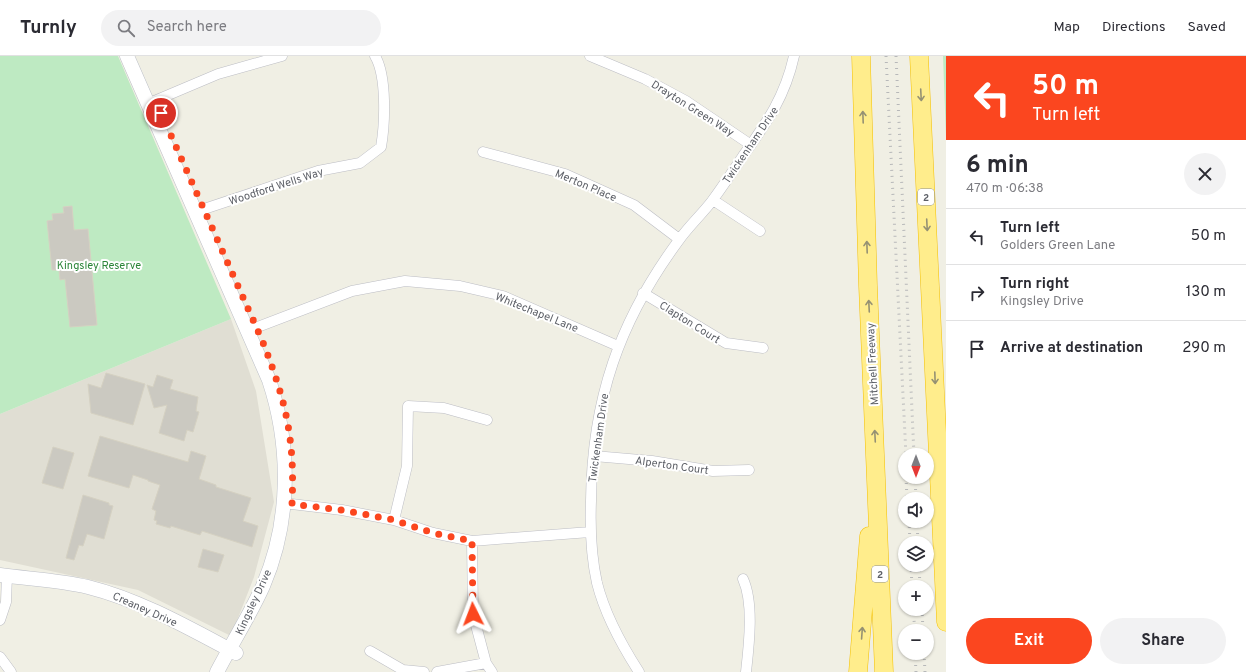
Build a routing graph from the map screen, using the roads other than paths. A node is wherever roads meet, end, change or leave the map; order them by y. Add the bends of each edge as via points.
1 (127, 56) edge
2 (135, 56) edge
3 (282, 56) edge
4 (375, 56) edge
5 (590, 56) edge
6 (794, 56) edge
7 (861, 56) edge
8 (920, 56) edge
9 (151, 102) junction
10 (751, 144) junction
11 (483, 152) dead end
12 (713, 200) junction
13 (199, 211) junction
14 (760, 231) dead end
15 (679, 239) junction
16 (643, 293) junction
17 (251, 329) junction
18 (618, 346) junction
19 (763, 348) dead end
20 (487, 420) dead end
21 (594, 456) junction
22 (750, 470) dead end
23 (877, 475) junction
24 (288, 504) junction
25 (394, 520) junction
26 (590, 532) junction
27 (472, 541) junction
28 (3, 579) edge
29 (742, 579) dead end
30 (0, 620) edge
31 (946, 622) edge
32 (370, 651) dead end
33 (0, 657) edge
34 (231, 658) edge
35 (486, 663) junction
36 (11, 672) edge
37 (218, 672) edge
38 (424, 672) edge
39 (437, 672) edge
40 (492, 672) edge
41 (639, 672) edge
42 (746, 672) edge
43 (858, 672) edge
44 (884, 672) edge

1 - 9 main road, Kingsley Drive
2 - 9 main road, Kingsley Drive
3 - 9 street via 218,74
4 - 13 street, Woodford Wells Way via 384,91 380,147 360,163 318,171
5 - 10 street, Drayton Green Way via 645,79 686,101
6 - 10 street, Twickenham Drive via 779,102
23 -> 7 highway, Mitchell Freeway / 2
8 -> 31 highway, 2
9 - 13 main road, Kingsley Drive
10 - 12 street, Twickenham Drive
11 - 15 street, Merton Place via 565,174 634,205
12 - 14 street
12 - 15 street, Twickenham Drive
13 - 17 main road, Kingsley Drive
15 - 16 street, Twickenham Drive
16 - 18 street, Twickenham Drive
16 - 19 street, Clapton Court via 726,344
17 - 18 street, Whitechapel Lane via 352,291 405,281 460,286 503,296
17 - 24 main road, Kingsley Drive via 279,416 285,455
18 - 21 street, Twickenham Drive via 603,393
20 - 25 street via 444,408 408,406 407,466
21 - 22 street, Alperton Court via 652,461 713,471
21 - 26 street, Twickenham Drive
43 -> 23 highway via 868,544
23 - 44 highway, Mitchell Freeway / 2
24 - 25 street via 342,510
24 - 34 main road, Kingsley Drive via 263,585
25 - 27 street via 433,533
26 - 27 street
26 - 41 street, Twickenham Drive via 601,596 618,637
27 - 35 street via 473,614
28 - 30 street via 6,602
28 - 34 main road, Creaney Drive via 73,592 128,609
29 - 42 street via 750,608
32 - 38 street via 403,670
33 - 36 street
34 - 37 main road, Kingsley Drive
35 - 39 street
35 - 40 street

